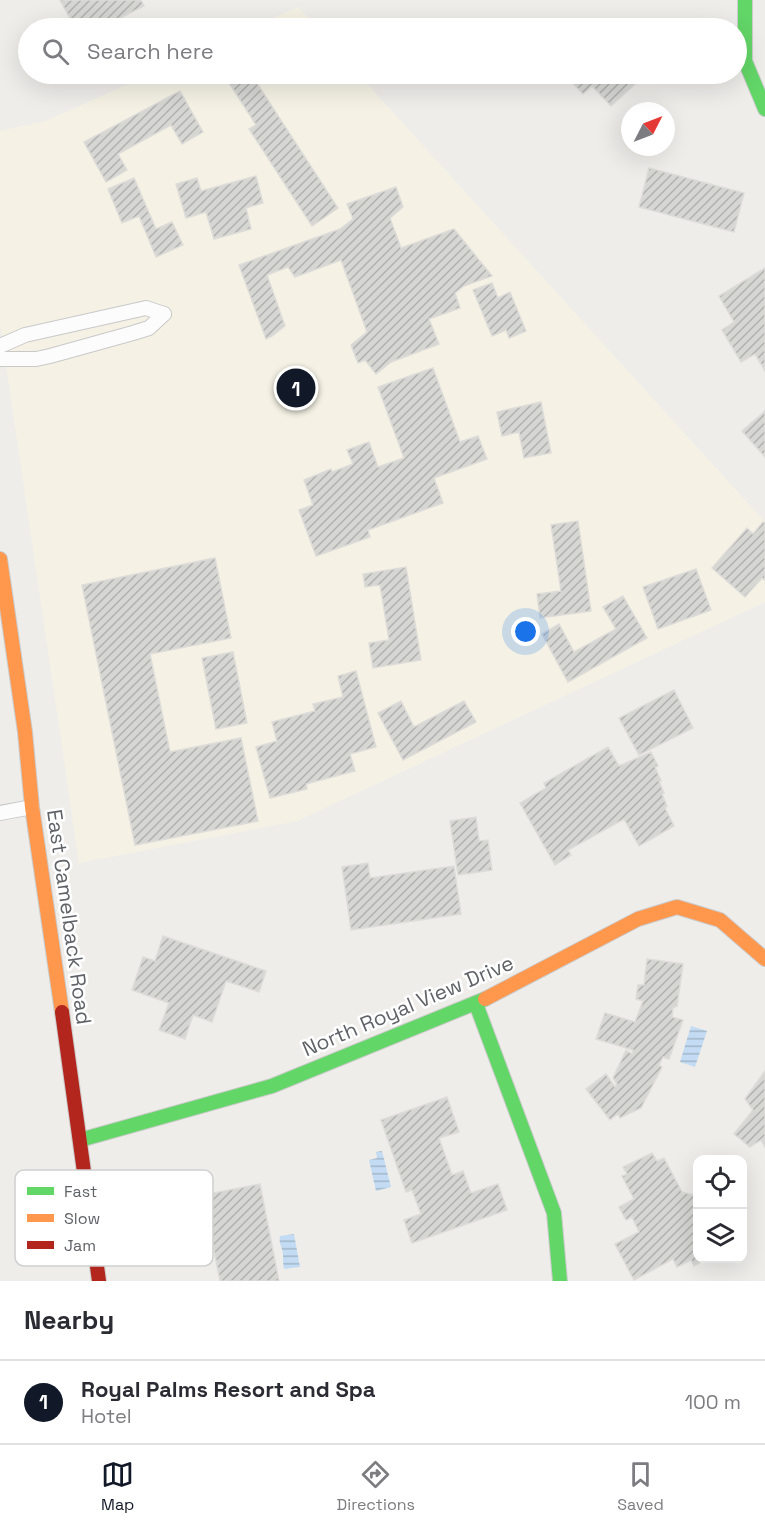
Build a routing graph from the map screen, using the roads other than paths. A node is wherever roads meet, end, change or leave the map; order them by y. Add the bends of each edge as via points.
1 (745, 0) edge
2 (745, 18) edge
3 (747, 66) edge
4 (765, 109) edge
5 (0, 346) edge
6 (0, 358) edge
7 (0, 559) edge
8 (32, 807) junction
9 (0, 813) edge
10 (765, 959) edge
11 (476, 1004) junction
12 (80, 1140) junction
13 (84, 1170) edge
14 (97, 1266) edge
15 (99, 1281) edge
16 (560, 1281) edge

1 - 2 street
3 - 4 street
5 - 6 lane via 26,335 146,308 164,314 141,331 50,356
7 - 8 street, East Camelback Road
8 - 9 lane
8 - 12 street, East Camelback Road
10 - 11 street, North Royal View Drive via 720,920 677,907 638,919
11 - 12 street, North Royal View Drive via 272,1086
11 - 16 street via 554,1213
12 - 13 street, East Camelback Road
14 - 15 street, East Camelback Road

